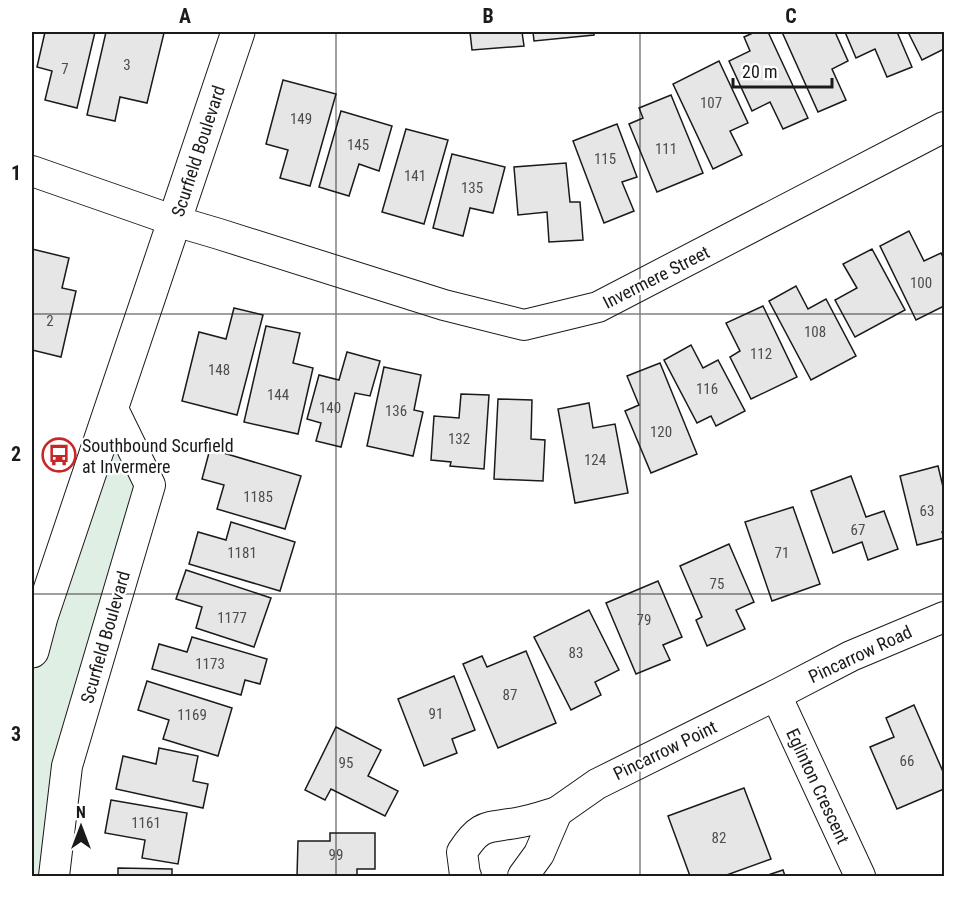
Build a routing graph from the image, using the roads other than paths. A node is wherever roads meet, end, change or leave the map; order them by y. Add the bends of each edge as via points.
1 (238, 32) edge
2 (945, 127) edge
3 (32, 171) edge
4 (175, 222) junction
5 (112, 407) junction
6 (36, 616) edge
7 (945, 617) edge
8 (32, 651) edge
9 (776, 694) junction
10 (557, 812) junction
11 (54, 876) edge
12 (466, 876) edge
13 (523, 876) edge
14 (860, 876) edge

1 - 4 street, Scurfield Boulevard
2 - 4 street, Invermere Street via 598,307 524,325 444,305
3 - 4 street, Invermere Street
4 - 5 street, Scurfield Boulevard
5 - 6 street, Scurfield Boulevard
5 - 11 street, Scurfield Boulevard via 150,485 68,766
6 - 8 street, Scurfield Boulevard
7 - 9 street, Pincarrow Road via 851,656
9 - 10 street, Pincarrow Point via 597,784
9 - 14 street, Eglinton Crescent
10 - 12 street, Pincarrow Point via 487,827 471,837 462,852
10 - 13 street via 539,854

